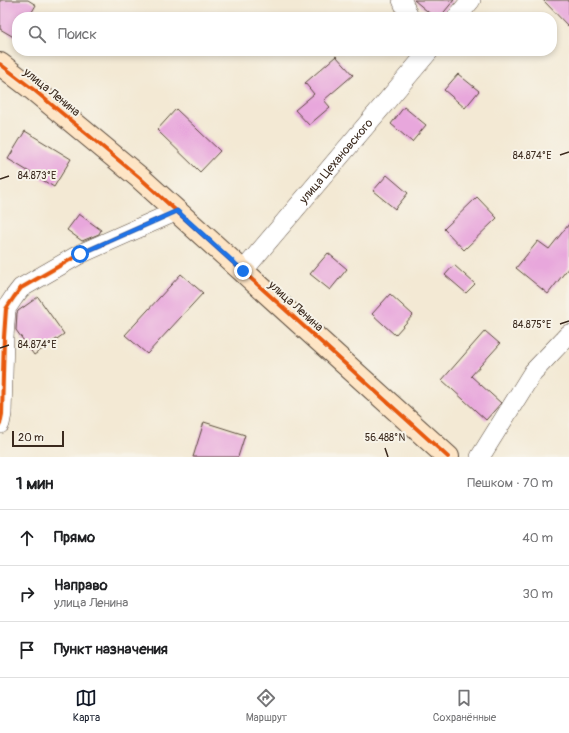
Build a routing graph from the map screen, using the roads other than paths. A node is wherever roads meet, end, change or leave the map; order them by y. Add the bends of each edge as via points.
1 (402, 0) edge
2 (471, 0) edge
3 (407, 12) edge
4 (461, 12) edge
5 (413, 56) edge
6 (425, 56) edge
7 (0, 64) edge
8 (412, 71) junction
9 (177, 211) junction
10 (243, 271) junction
11 (569, 334) edge
12 (0, 424) edge
13 (448, 457) edge
14 (480, 457) edge

1 - 3 street
2 - 4 street
5 - 8 street
6 - 8 street, улица Цехановского
7 - 9 street, улица Ленина
8 - 10 street, улица Цехановского
9 - 10 street, улица Ленина
9 - 12 street via 80,254 21,288 6,309
10 - 13 street, улица Ленина
11 - 14 street via 533,372

